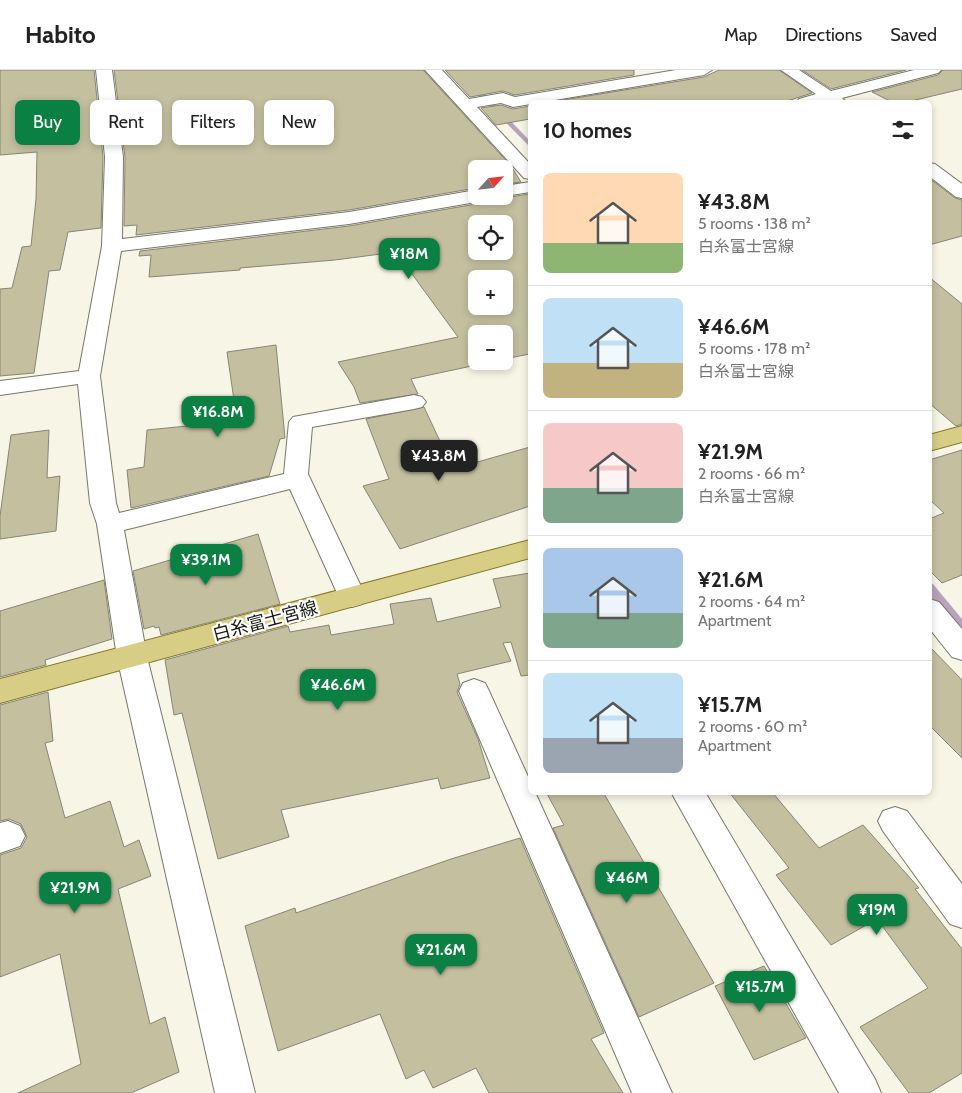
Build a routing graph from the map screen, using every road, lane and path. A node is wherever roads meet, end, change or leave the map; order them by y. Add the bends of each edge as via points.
1 (104, 70) edge
2 (433, 70) edge
3 (704, 70) edge
4 (789, 70) edge
5 (933, 70) edge
6 (835, 99) edge
7 (465, 104) junction
8 (932, 170) edge
9 (528, 172) edge
10 (528, 187) edge
11 (513, 190) edge
12 (962, 193) edge
13 (468, 197) edge
14 (112, 246) junction
15 (88, 376) junction
16 (0, 388) edge
17 (414, 402) dead end
18 (962, 434) edge
19 (932, 442) edge
20 (298, 479) junction
21 (110, 524) junction
22 (528, 550) edge
23 (352, 597) junction
24 (932, 613) edge
25 (962, 649) edge
26 (132, 657) junction
27 (0, 691) edge
28 (474, 691) dead end
29 (689, 795) edge
30 (895, 821) dead end
31 (962, 912) edge
32 (235, 1093) edge
33 (652, 1093) edge
34 (861, 1093) edge

1 - 14 street via 114,157
2 - 7 street
3 - 7 street via 513,102 504,98
4 - 6 street
5 - 6 street
7 - 9 street
8 - 12 street
10 - 11 street
13 - 14 street via 349,218
14 - 15 street
15 - 16 street
15 - 21 street via 103,503
17 - 20 street via 301,422
18 - 19 main road
20 - 21 street
20 - 23 street
21 - 26 street
22 - 23 main road, 白糸富士宮線
23 - 26 main road, 白糸富士宮線
24 - 25 street
26 - 27 main road, 白糸富士宮線
26 - 32 street
28 - 33 street
29 - 34 street
30 - 31 street

